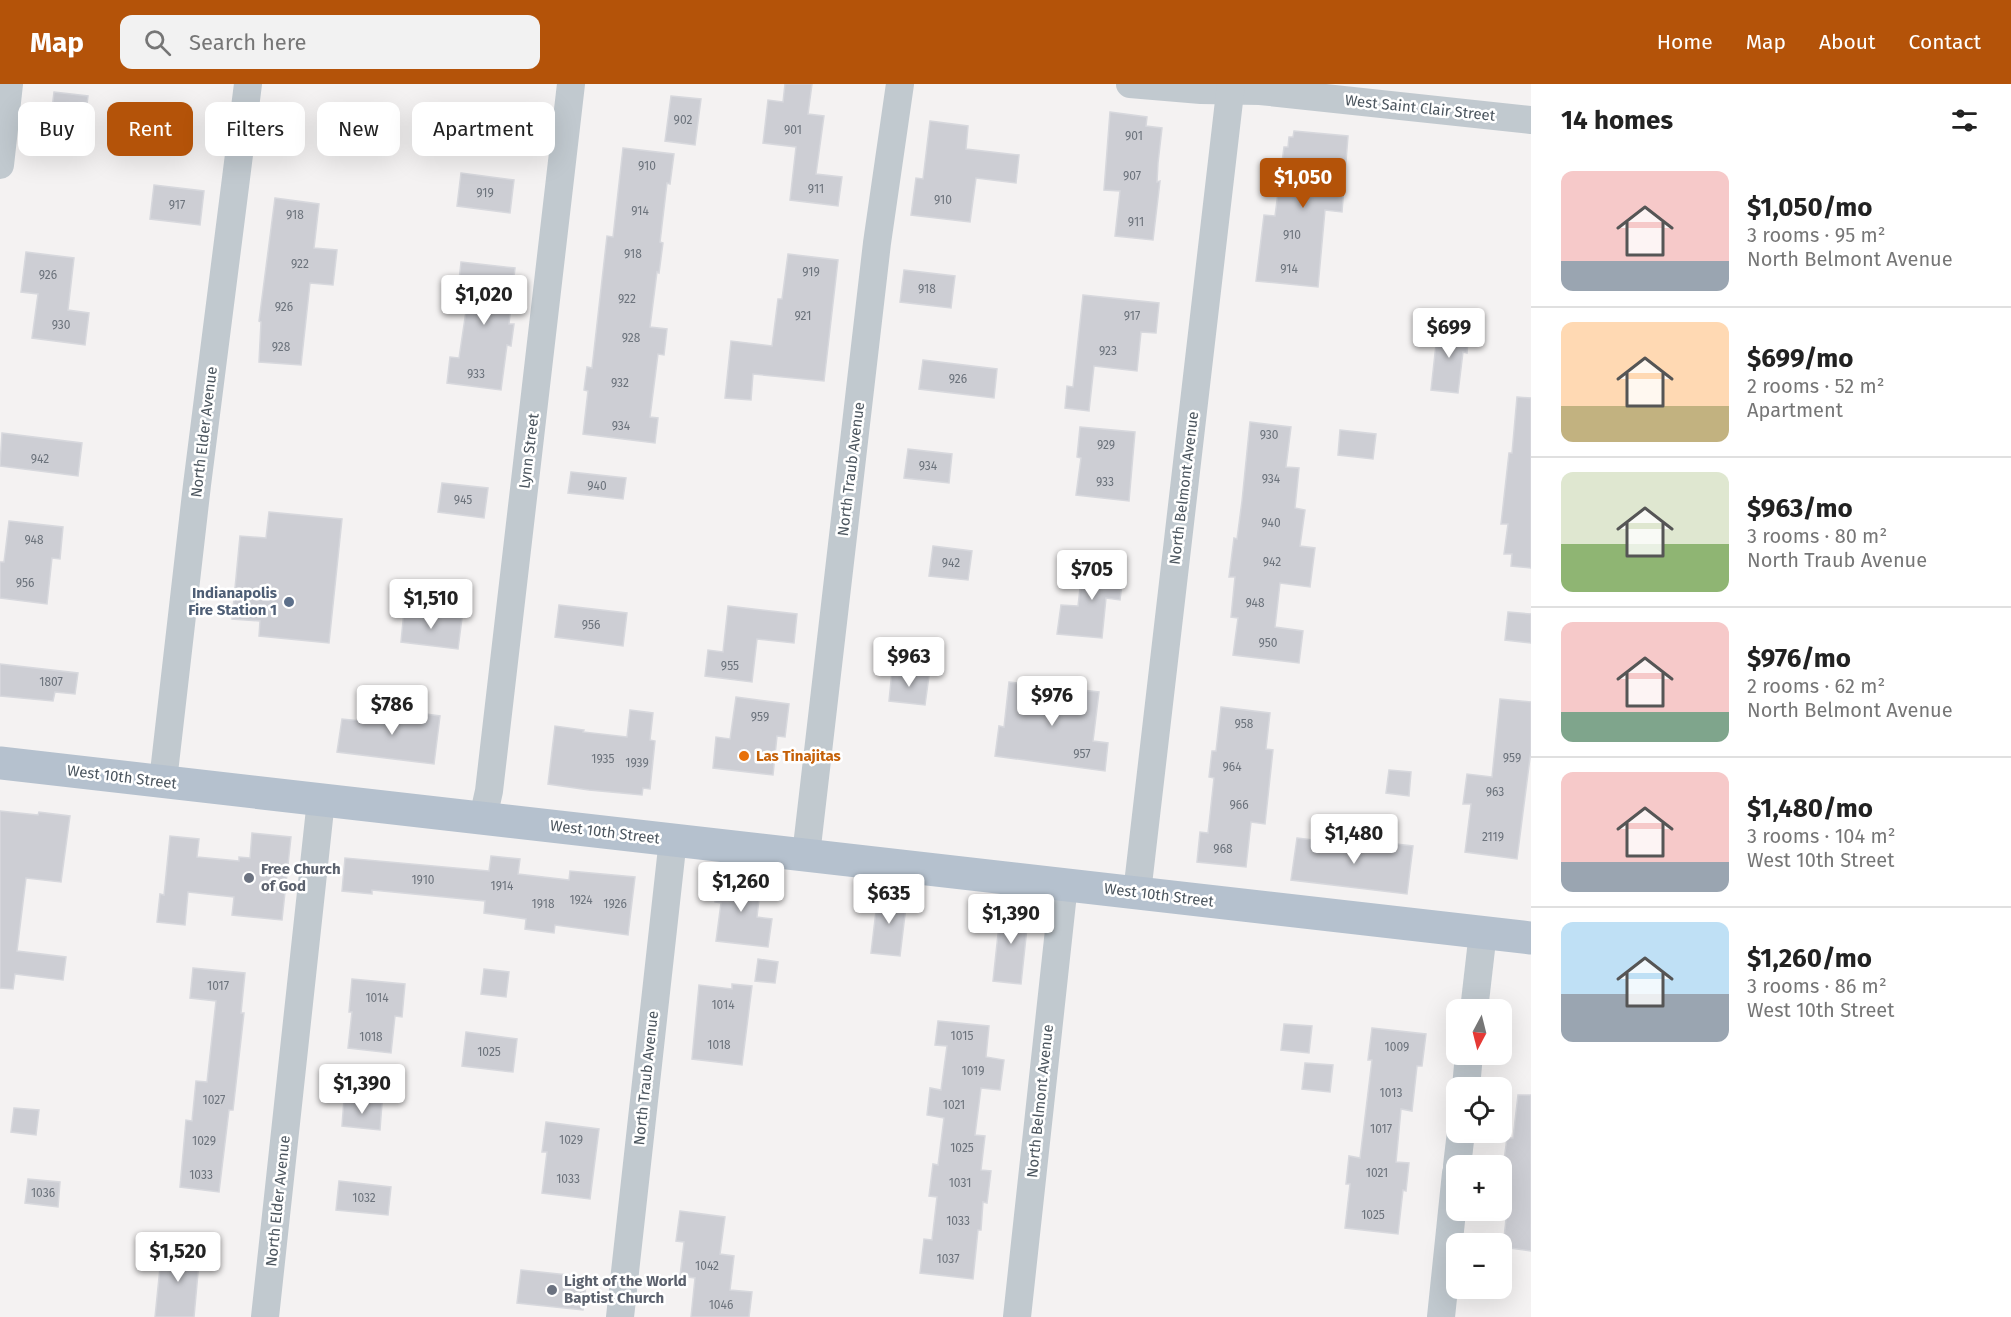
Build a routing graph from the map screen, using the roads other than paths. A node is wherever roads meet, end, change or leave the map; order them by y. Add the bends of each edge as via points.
1 (9, 84) edge
2 (248, 84) edge
3 (571, 84) edge
4 (900, 84) edge
5 (1130, 84) edge
6 (1231, 87) edge
7 (1531, 120) edge
8 (0, 165) edge
9 (0, 763) edge
10 (163, 781) junction
11 (321, 800) junction
12 (483, 818) junction
13 (672, 840) junction
14 (806, 855) junction
15 (1064, 884) junction
16 (1137, 893) junction
17 (1483, 932) junction
18 (1531, 938) edge
19 (1475, 999) edge
20 (1451, 1221) edge
21 (265, 1317) edge
22 (620, 1317) edge
23 (1017, 1317) edge
24 (1441, 1317) edge

1 - 8 street
2 - 10 street, North Elder Avenue
3 - 12 street, Lynn Street
4 - 14 street, North Traub Avenue via 877,243
5 - 6 street, West Saint Clair Street via 1201,90
6 - 7 street, West Saint Clair Street
6 - 16 street, North Belmont Avenue
9 - 10 main road, West 10th Street
10 - 11 main road, West 10th Street
11 - 12 main road, West 10th Street
11 - 21 street, North Elder Avenue
12 - 13 main road, West 10th Street
13 - 14 main road, West 10th Street
13 - 22 street, North Traub Avenue
14 - 15 main road, West 10th Street
15 - 16 main road, West 10th Street
15 - 23 street, North Belmont Avenue
16 - 17 main road, West 10th Street
17 - 18 main road, West 10th Street
17 - 19 street
20 - 24 street

